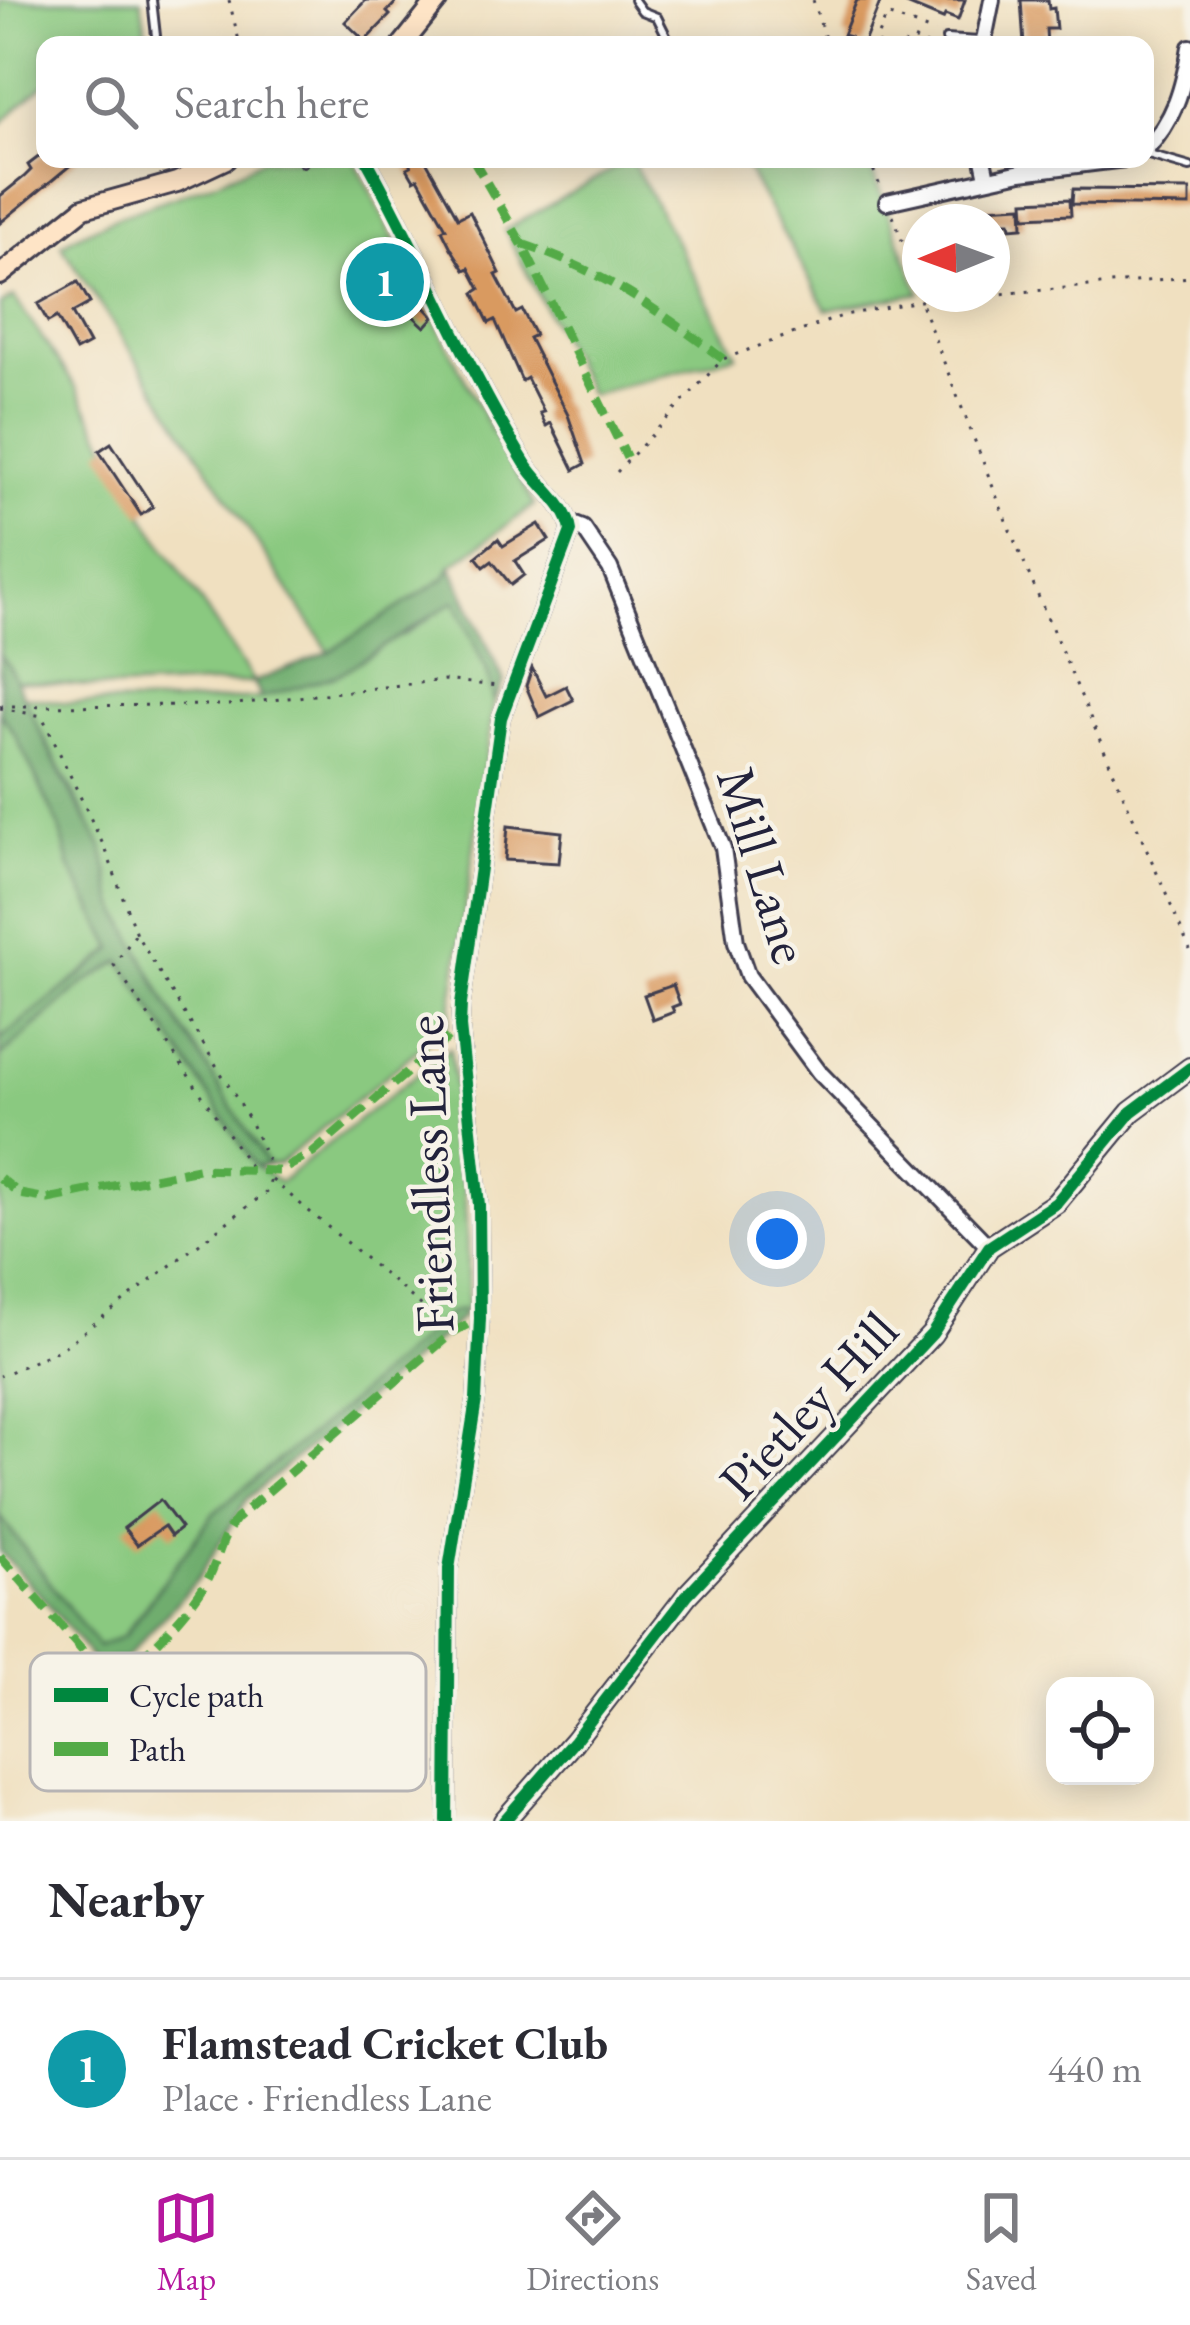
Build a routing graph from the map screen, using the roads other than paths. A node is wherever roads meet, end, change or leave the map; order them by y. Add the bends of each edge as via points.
1 (152, 0) edge
2 (438, 0) edge
3 (634, 0) edge
4 (992, 0) edge
5 (156, 36) edge
6 (409, 36) edge
7 (666, 36) edge
8 (984, 36) edge
9 (1190, 47) edge
10 (1154, 142) edge
11 (1154, 156) edge
12 (1190, 167) edge
13 (205, 168) edge
14 (371, 168) edge
15 (985, 168) edge
16 (1027, 168) edge
17 (987, 178) junction
18 (886, 202) road end
19 (0, 275) edge
20 (570, 523) junction
21 (1190, 1068) edge
22 (989, 1247) junction
23 (447, 1821) edge
24 (504, 1821) edge

1 - 5 lane
2 - 6 street
3 - 7 lane
4 - 8 street
9 - 10 street via 1178,105
11 - 12 lane
13 - 19 street via 84,208
14 - 20 street via 511,439
15 - 17 street
16 - 17 street
17 - 18 street
20 - 22 street, Mill Lane via 583,528 610,568 723,848 748,976 819,1072
20 - 23 street, Friendless Lane via 501,718 461,1004 480,1318 449,1569
21 - 22 street, Pietley Hill via 1120,1122 1056,1203
22 - 24 street, Pietley Hill via 901,1371 687,1595

